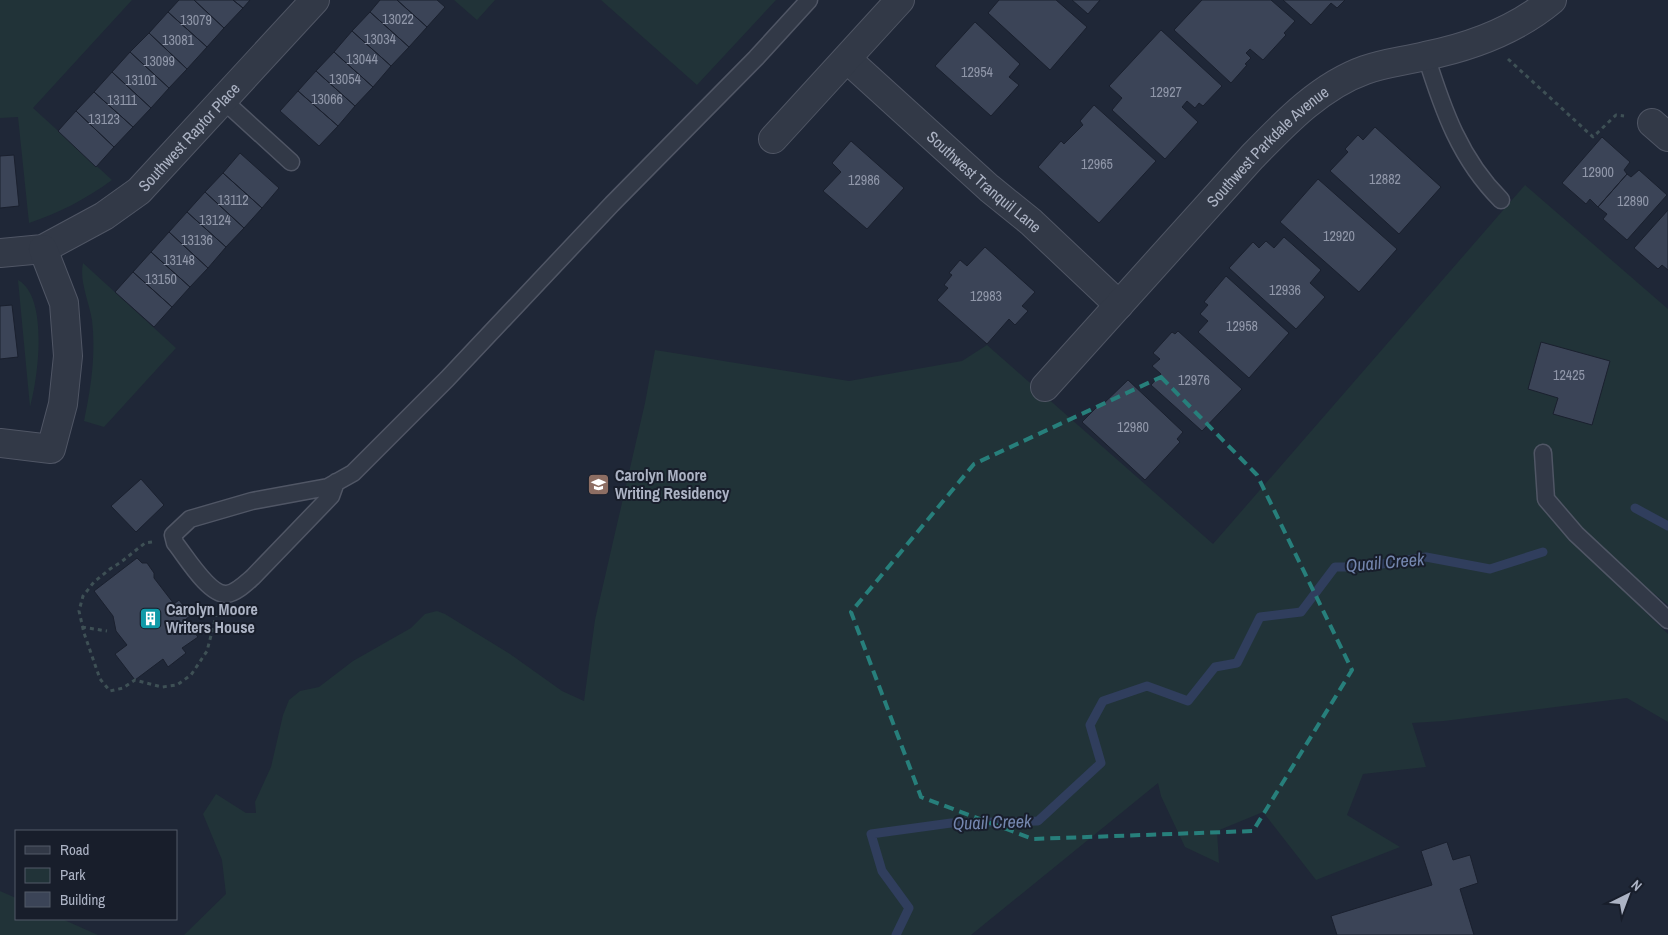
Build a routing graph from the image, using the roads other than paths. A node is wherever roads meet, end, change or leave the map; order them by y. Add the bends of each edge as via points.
1 (315, 0) edge
2 (809, 0) edge
3 (900, 0) edge
4 (1552, 0) edge
5 (1426, 56) junction
6 (847, 59) junction
7 (223, 100) junction
8 (773, 139) dead end
9 (290, 162) dead end
10 (1500, 200) dead end
11 (43, 249) junction
12 (0, 253) edge
13 (1119, 305) junction
14 (1045, 387) dead end
15 (0, 443) edge
16 (1544, 453) dead end
17 (336, 482) junction
18 (1668, 620) edge

1 - 7 street, Southwest Raptor Place
2 - 17 lane via 447,379 353,473
3 - 6 street
4 - 5 street, Southwest Parkdale Avenue via 1511,27
5 - 10 lane via 1455,137 1470,164
5 - 13 street, Southwest Parkdale Avenue via 1367,69 1336,84 1302,109 1252,157
6 - 8 street
6 - 13 street, Southwest Tranquil Lane
7 - 9 lane
7 - 11 street, Southwest Raptor Place via 139,191 104,216
11 - 12 street, Southwest Raptor Place
11 - 15 street via 64,303 68,356 63,404 51,449
13 - 14 street, Southwest Parkdale Avenue
16 - 18 lane via 1546,499 1576,534
17 - 17 lane via 331,496 253,577 227,594 218,593 208,585 175,543 176,530 190,519 252,501 328,487

